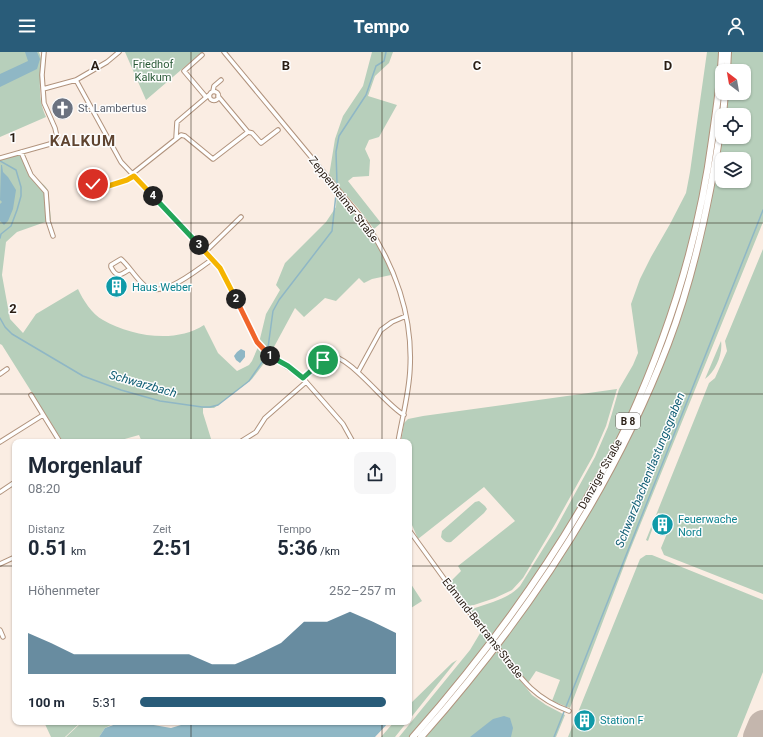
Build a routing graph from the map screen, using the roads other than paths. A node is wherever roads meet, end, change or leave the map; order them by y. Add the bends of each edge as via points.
1 (44, 52) edge
2 (119, 52) edge
3 (224, 52) edge
4 (722, 52) edge
5 (728, 52) edge
6 (202, 55) dead end
7 (727, 64) edge
8 (76, 80) junction
9 (221, 80) dead end
10 (43, 89) junction
11 (213, 91) junction
12 (208, 95) junction
13 (218, 96) junction
14 (278, 130) dead end
15 (248, 132) junction
16 (176, 138) junction
17 (718, 144) edge
18 (22, 152) junction
19 (0, 158) edge
20 (133, 175) junction
21 (86, 184) dead end
22 (241, 217) dead end
23 (53, 236) dead end
24 (205, 252) junction
25 (213, 259) junction
26 (130, 269) junction
27 (406, 316) junction
28 (7, 369) dead end
29 (358, 372) junction
30 (0, 374) edge
31 (303, 378) junction
32 (306, 382) junction
33 (31, 395) dead end
34 (43, 415) junction
35 (404, 415) junction
36 (58, 439) edge
37 (245, 439) edge
38 (350, 439) edge
39 (399, 439) edge
40 (0, 442) edge
41 (12, 484) edge
42 (0, 492) edge
43 (412, 534) edge
44 (12, 558) edge
45 (0, 564) edge
46 (0, 630) edge
47 (3, 637) dead end
48 (569, 711) dead end
49 (413, 737) edge
50 (421, 737) edge

1 - 10 street
2 - 8 street
3 - 27 street, Zeppenheimer Straße via 365,222 380,245 396,280
4 - 49 highway, Danziger Straße / B 8 via 717,110 696,230 669,323 627,424 572,525 541,572 483,652
5 - 7 highway
6 - 12 street via 184,71
8 - 10 street
8 - 20 street via 121,162
9 - 11 street via 214,86
10 - 18 street via 44,103 57,137 50,144
11 - 12 street
11 - 13 street via 217,92
12 - 13 street via 212,100 216,100
12 - 16 street via 177,122
13 - 15 street
14 - 15 street via 261,144
15 - 16 street via 213,159 185,136
16 - 20 street
17 - 50 highway, Danziger Straße / B 8 via 709,198 683,297 667,345 632,426 577,529 546,576 487,657
18 - 19 street
18 - 23 street via 31,175 46,192 48,221
20 - 21 street via 127,180 102,188
20 - 24 street
22 - 24 street
24 - 25 street
25 - 26 street via 176,284 163,289 145,286
25 - 31 street via 227,280 257,342 270,356
26 - 26 street via 121,259 110,267 120,276
27 - 29 street via 381,330
27 - 35 street, Zeppenheimer Straße via 410,368
28 - 30 street
29 - 31 street via 340,358 327,356
29 - 35 street via 395,410
31 - 32 street
32 - 37 street via 265,418 256,432
32 - 38 street via 343,424
33 - 34 street
34 - 36 street
34 - 40 street
35 - 39 street, Zeppenheimer Straße
41 - 42 street
43 - 48 street, Edmund-Bertrams-Straße, bridge via 456,595 535,693 555,706
44 - 45 street
46 - 47 street

